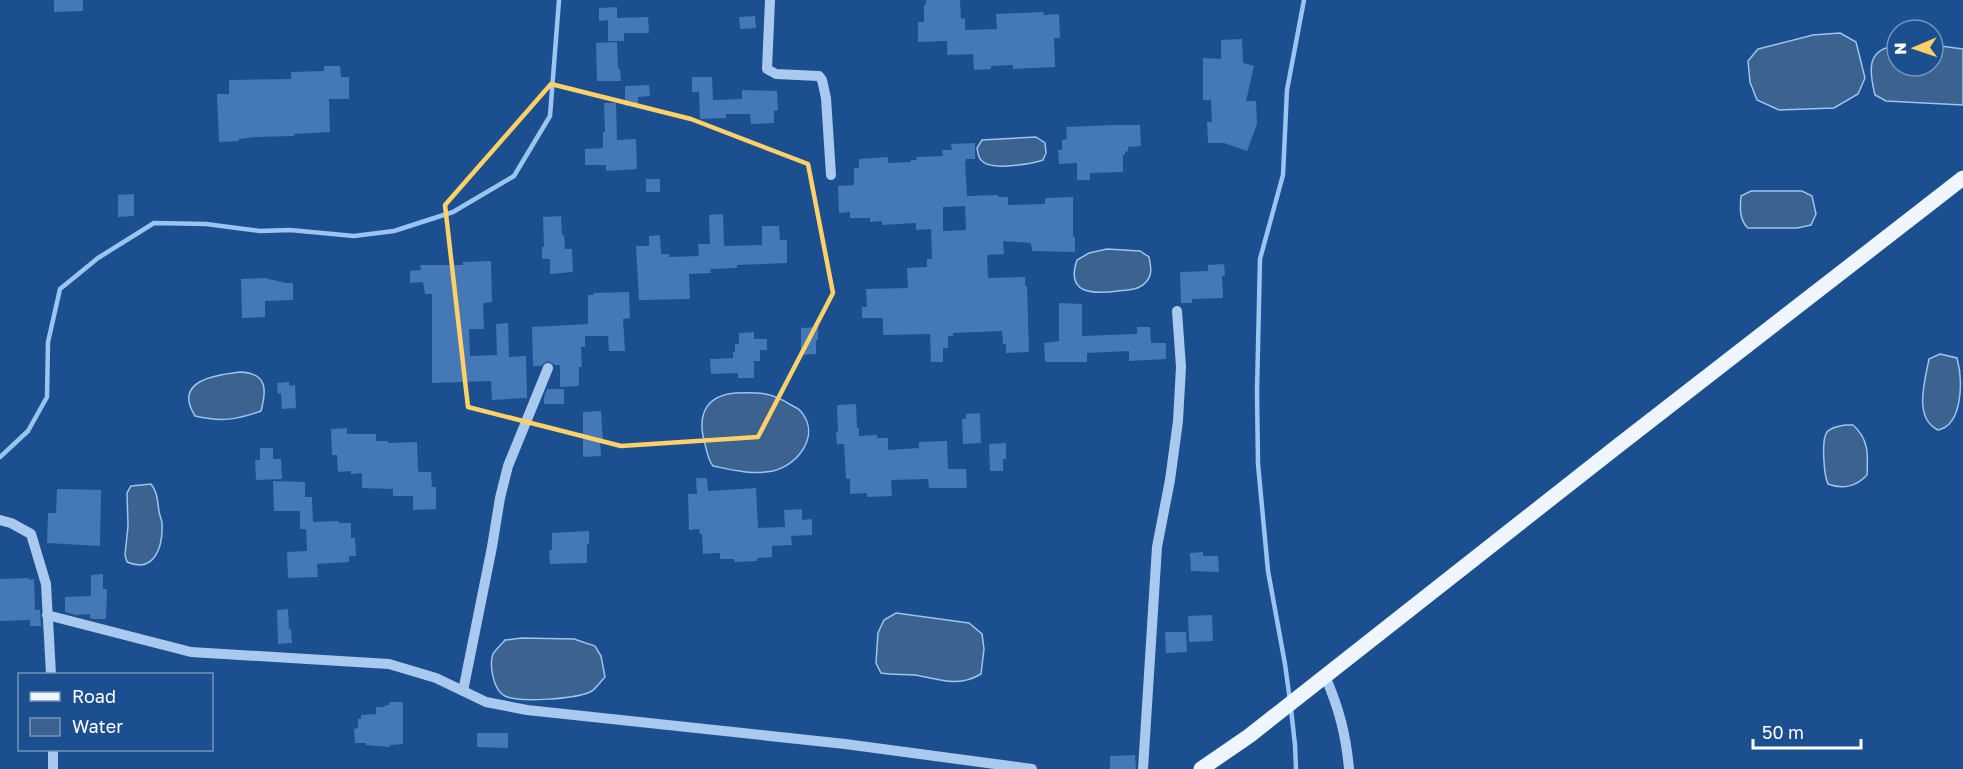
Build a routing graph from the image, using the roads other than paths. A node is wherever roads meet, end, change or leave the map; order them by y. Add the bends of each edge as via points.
1 (770, 0) edge
2 (831, 175) dead end
3 (1963, 178) edge
4 (1177, 311) dead end
5 (548, 368) dead end
6 (0, 520) edge
7 (47, 615) junction
8 (51, 673) edge
9 (1325, 676) junction
10 (463, 691) junction
11 (53, 751) edge
12 (53, 769) edge
13 (1032, 769) edge
14 (1143, 769) edge
15 (1201, 769) edge
16 (1350, 769) edge

1 - 2 street via 767,69 776,74 819,76 822,80
3 - 9 main road
4 - 14 street via 1178,421 1156,547
5 - 10 street via 508,466
6 - 7 street via 31,534 46,584
7 - 8 street
7 - 10 street via 190,652 389,664
9 - 15 main road
9 - 16 street via 1346,734
10 - 13 street via 486,702 526,710 845,744
11 - 12 street

